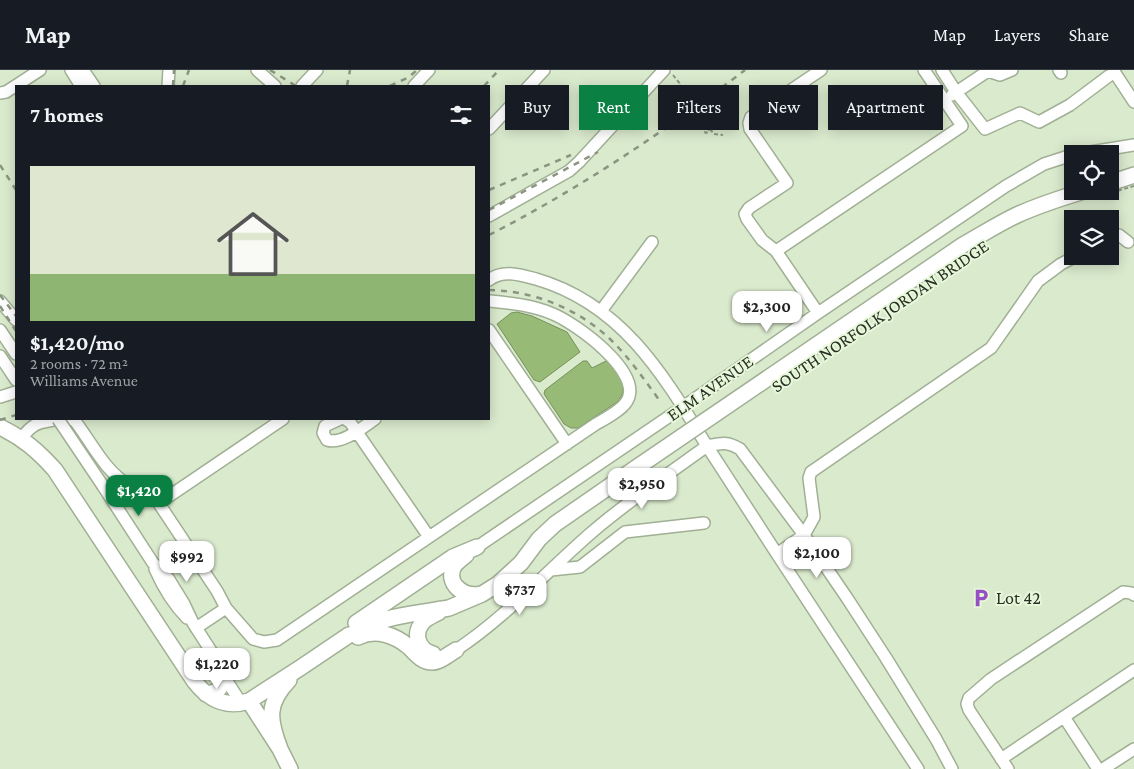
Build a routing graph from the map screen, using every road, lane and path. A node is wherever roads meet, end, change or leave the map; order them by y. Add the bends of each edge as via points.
1 (40, 70) edge
2 (70, 70) edge
3 (83, 70) edge
4 (169, 70) edge
5 (257, 70) edge
6 (317, 70) edge
7 (429, 70) edge
8 (544, 70) edge
9 (664, 70) edge
10 (822, 70) edge
11 (924, 70) edge
12 (942, 70) edge
13 (987, 70) edge
14 (1012, 70) edge
15 (1113, 71) edge
16 (678, 80) dead end
17 (17, 85) edge
18 (80, 85) edge
19 (93, 85) edge
20 (168, 85) edge
21 (274, 85) edge
22 (303, 85) edge
23 (415, 85) edge
24 (15, 86) edge
25 (956, 92) junction
26 (0, 93) edge
27 (944, 100) junction
28 (1134, 102) edge
29 (490, 128) edge
30 (723, 135) dead end
31 (1134, 145) edge
32 (1119, 147) edge
33 (1064, 158) edge
34 (1134, 176) edge
35 (1119, 180) edge
36 (1134, 186) edge
37 (1119, 189) edge
38 (1065, 200) edge
39 (490, 215) edge
40 (1119, 235) edge
41 (652, 242) dead end
42 (1128, 242) dead end
43 (776, 251) junction
44 (1064, 263) edge
45 (490, 278) edge
46 (490, 300) edge
47 (0, 301) edge
48 (601, 311) junction
49 (818, 313) junction
50 (15, 319) edge
51 (0, 330) edge
52 (490, 331) edge
53 (15, 352) edge
54 (0, 356) edge
55 (15, 378) edge
56 (15, 392) edge
57 (0, 397) edge
58 (683, 407) junction
59 (55, 420) edge
60 (60, 420) edge
61 (71, 420) edge
62 (282, 420) edge
63 (338, 420) edge
64 (347, 420) edge
65 (374, 420) edge
66 (0, 427) edge
67 (356, 432) junction
68 (22, 439) junction
69 (567, 444) junction
70 (707, 446) junction
71 (159, 503) junction
72 (704, 523) dead end
73 (804, 535) junction
74 (429, 537) junction
75 (477, 547) junction
76 (777, 554) junction
77 (551, 570) junction
78 (486, 592) junction
79 (1134, 595) edge
80 (226, 608) junction
81 (449, 608) junction
82 (399, 617) junction
83 (195, 625) junction
84 (352, 633) junction
85 (409, 647) junction
86 (456, 650) junction
87 (316, 657) junction
88 (300, 668) junction
89 (1134, 670) edge
90 (222, 671) junction
91 (206, 694) junction
92 (245, 702) junction
93 (1064, 717) junction
94 (280, 749) junction
95 (1134, 749) edge
96 (1004, 764) edge
97 (279, 769) edge
98 (290, 769) edge
99 (918, 769) edge
100 (952, 769) edge
101 (1098, 769) edge
102 (1103, 769) edge

1 - 17 street
2 - 18 street
3 - 19 street
4 - 20 street
5 - 21 street
6 - 22 street
7 - 23 street
8 - 29 street
9 - 39 street via 569,171
10 - 43 street via 749,120 750,129 787,183 746,212 747,219 762,240
11 - 27 street
12 - 25 street
13 - 14 street via 1000,75
13 - 25 street
15 - 25 street via 1070,105 1039,122 1020,113 985,129
15 - 28 street
16 - 30 path, bridge via 681,84 677,90 683,86 711,128 704,132 711,130 714,134
24 - 26 street
25 - 27 street
27 - 43 street via 962,126
31 - 32 street
33 - 49 street, ELM AVENUE via 1044,164 1006,186
34 - 35 main road
36 - 37 path, bridge
38 - 78 main road, SOUTH NORFOLK JORDAN BRIDGE, bridge via 1017,215 963,246 555,524 514,570
40 - 42 street
41 - 48 street
43 - 49 street
44 - 73 street via 1038,281 991,348 811,472 814,517
45 - 48 street via 505,273 532,278 566,290
46 - 69 street via 523,305 564,319 612,357 625,376 630,390 623,406
47 - 50 street
48 - 58 street via 633,340
49 - 58 street, ELM AVENUE
51 - 53 street
52 - 69 street
54 - 55 street
56 - 57 street
58 - 70 street
58 - 75 street, ELM AVENUE
59 - 68 street via 35,425
60 - 83 street, bridge via 153,563 168,578
61 - 71 street via 107,467 132,488 148,490
62 - 71 street
63 - 67 street via 325,426 323,433 327,440 333,442
64 - 67 street
65 - 67 street
66 - 68 main road
67 - 74 street
68 - 91 main road via 55,470
69 - 74 street
70 - 73 street via 724,443 740,449
70 - 76 street
70 - 77 street via 599,526
71 - 80 street
72 - 77 street via 624,532 580,567
73 - 76 street
73 - 100 street via 886,658
74 - 80 street via 276,640 264,642 254,639
75 - 78 main road via 455,565 452,576 462,592 470,595
75 - 84 main road via 453,557
76 - 99 street
77 - 86 street
78 - 81 main road
79 - 96 street via 1123,592 991,679 969,698 969,710
80 - 83 street
81 - 82 main road
81 - 86 main road via 423,622 418,640 424,651 432,654 443,655
82 - 84 main road via 375,622
82 - 85 main road via 402,634
83 - 90 street
84 - 85 main road via 382,634
84 - 87 main road
84 - 87 main road via 341,647
85 - 86 main road via 422,659 431,662
87 - 88 main road
88 - 92 main road
88 - 94 main road via 281,688 273,705 272,725
89 - 93 street
90 - 91 main road via 222,686 217,692
90 - 92 street
91 - 92 main road via 228,704
92 - 94 main road
92 - 97 main road
93 - 96 street
93 - 101 street
94 - 98 main road
95 - 102 street

